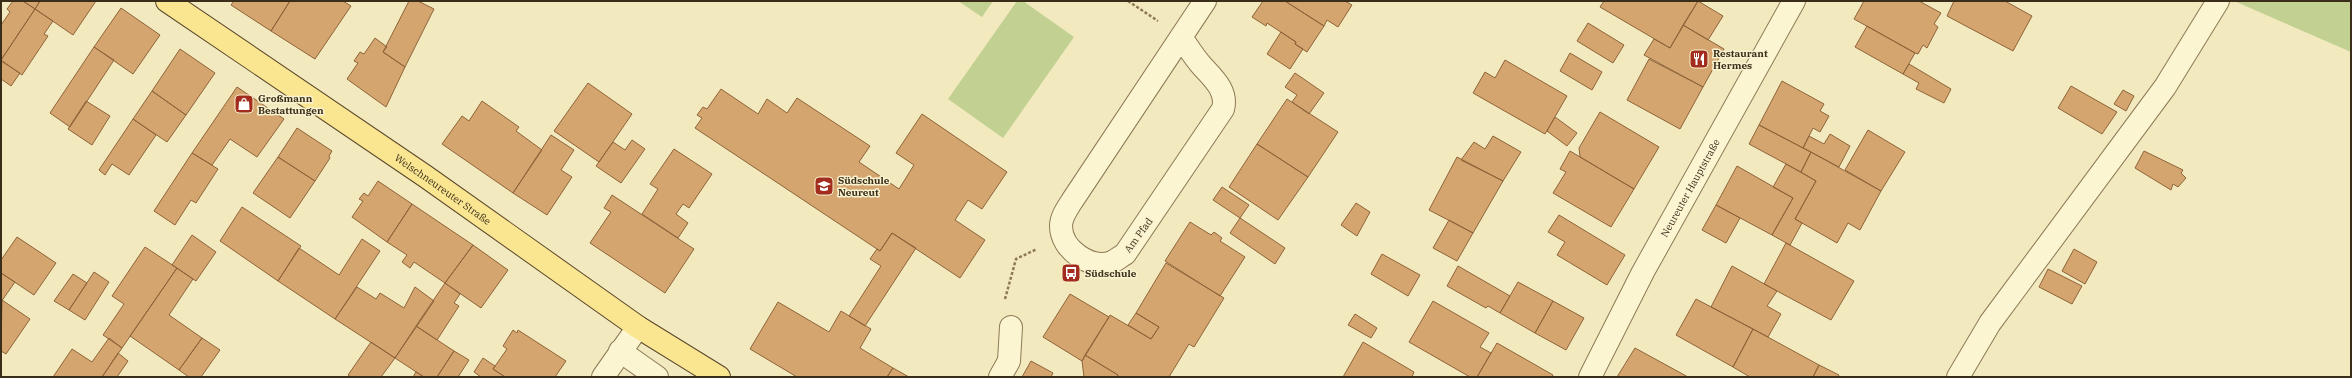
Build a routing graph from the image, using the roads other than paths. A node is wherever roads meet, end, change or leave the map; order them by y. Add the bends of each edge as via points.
1 (167, 1) edge
2 (1206, 1) edge
3 (1794, 1) edge
4 (2218, 1) edge
5 (1181, 37) junction
6 (638, 327) junction
7 (1011, 327) road end
8 (620, 351) junction
9 (603, 377) edge
10 (657, 377) edge
11 (719, 377) edge
12 (1000, 377) edge
13 (1590, 377) edge
14 (1958, 377) edge

1 - 6 main road, Welschneureuter Straße via 425,176
2 - 5 street
3 - 13 street, Neureuter Hauptstraße via 1644,272
4 - 14 street via 2165,87 1990,323
5 - 5 street, Am Pfad via 1064,214 1062,236 1081,258 1096,264 1112,262 1125,254 1223,109 1225,102 1217,83
6 - 8 street
6 - 11 main road, Welschneureuter Straße
7 - 12 street via 1009,361
8 - 9 street
8 - 10 street

